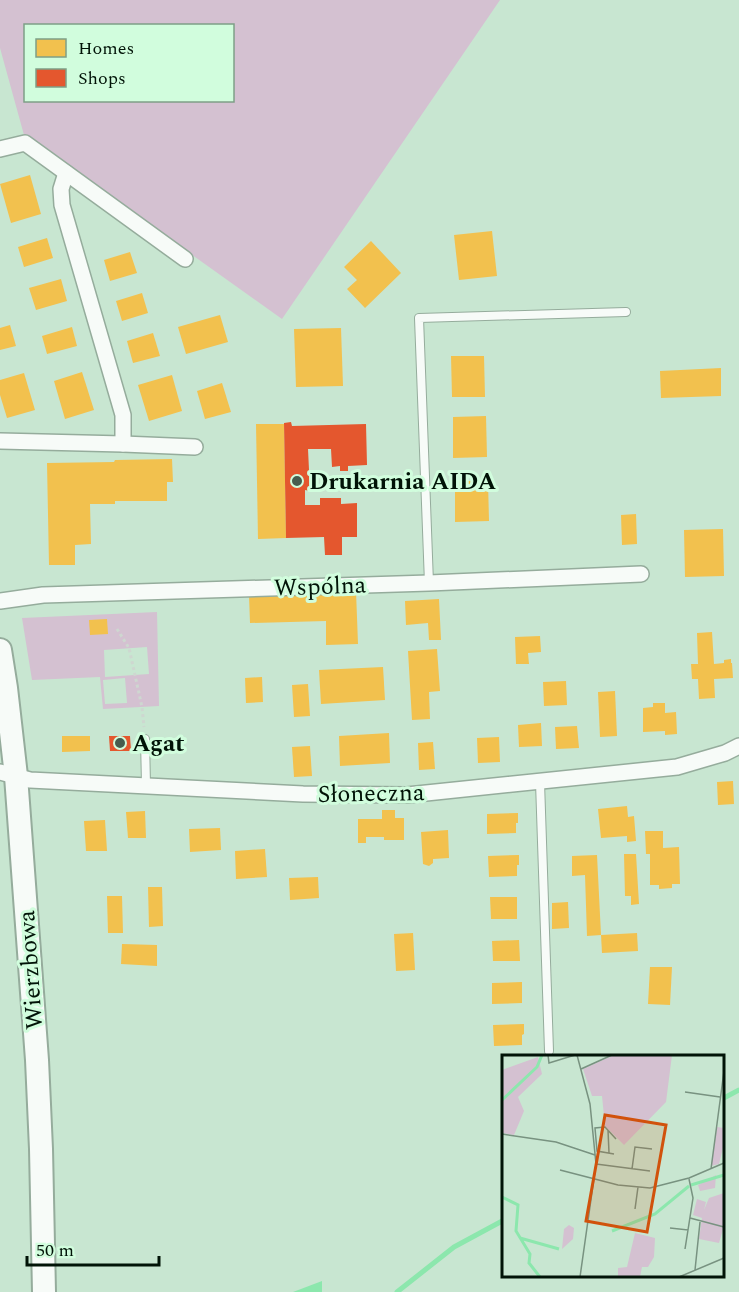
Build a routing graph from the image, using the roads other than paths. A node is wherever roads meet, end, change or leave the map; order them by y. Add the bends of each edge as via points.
1 (0, 148) edge
2 (66, 173) junction
3 (184, 259) dead end
4 (626, 312) dead end
5 (0, 441) edge
6 (123, 444) junction
7 (195, 447) dead end
8 (641, 574) dead end
9 (429, 583) junction
10 (0, 601) edge
11 (0, 650) edge
12 (145, 739) road end
13 (739, 746) edge
14 (8, 774) edge
15 (540, 782) junction
16 (147, 786) junction
17 (549, 1051) dead end
18 (44, 1292) edge

1 - 2 street via 25,143
2 - 3 street
2 - 6 street via 62,205 123,416
4 - 9 lane via 419,318
5 - 6 street
6 - 7 street
8 - 9 street, Wspólna
9 - 10 street, Wspólna via 43,595
11 - 14 street, Wierzbowa via 11,722
12 - 16 lane
13 - 15 street, Słoneczna via 677,767
14 - 16 street, Słoneczna via 30,780
14 - 18 street, Wierzbowa via 38,1072
15 - 16 street, Słoneczna via 407,795
15 - 17 lane

